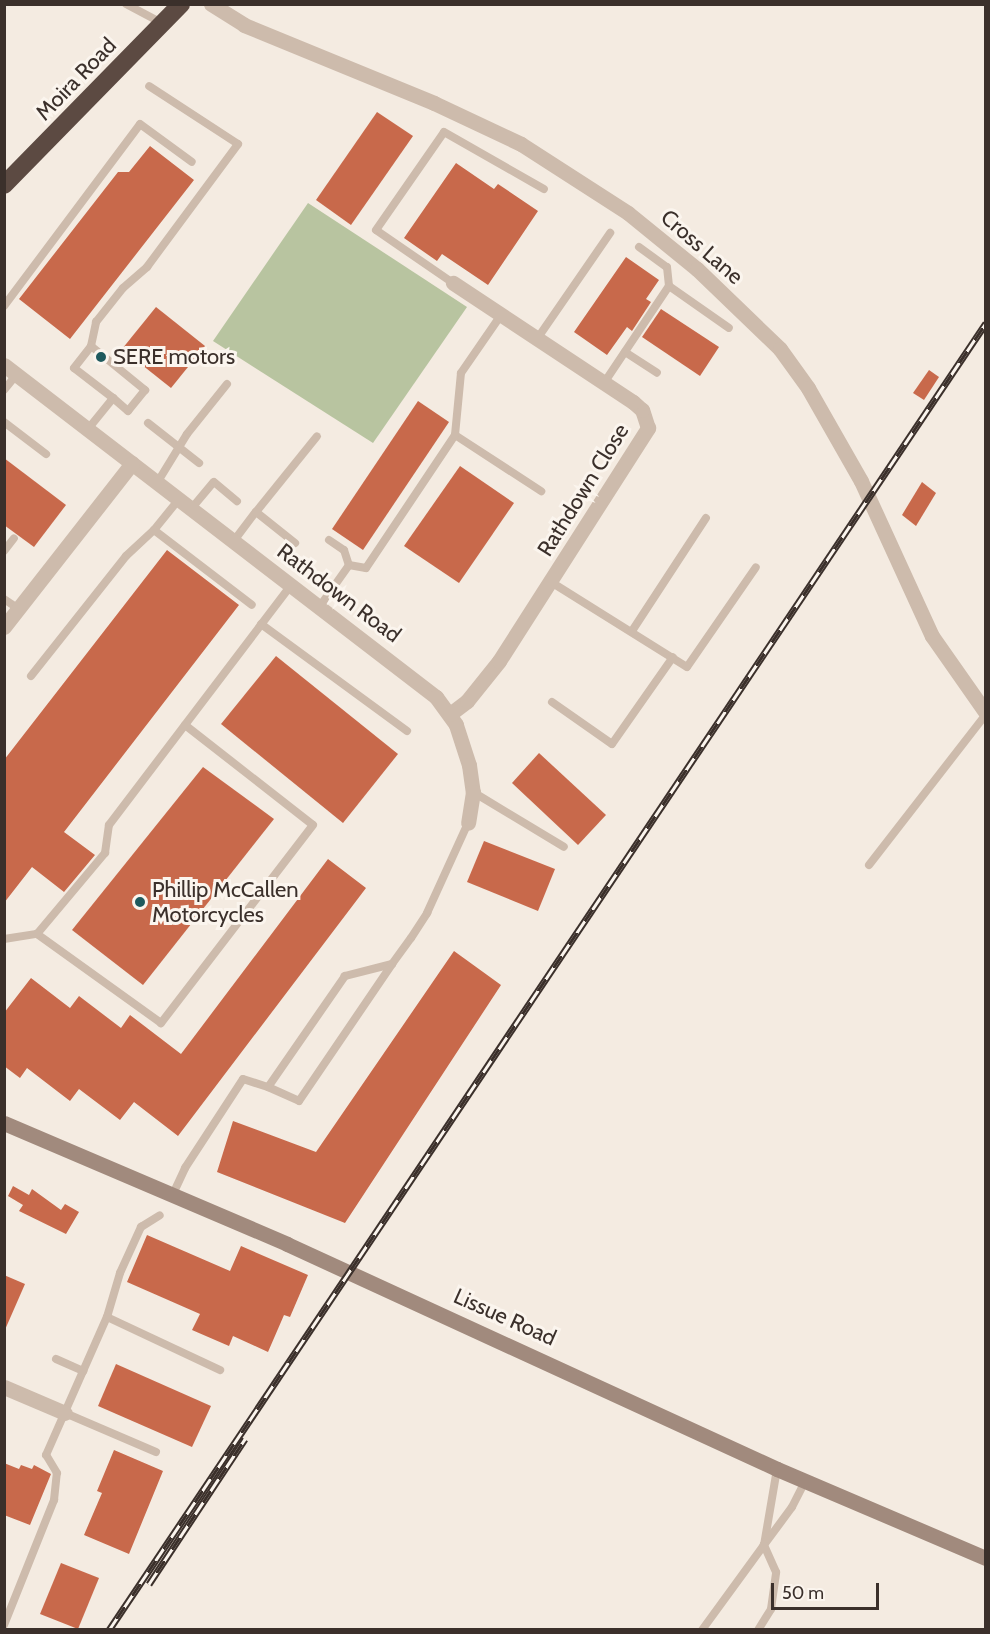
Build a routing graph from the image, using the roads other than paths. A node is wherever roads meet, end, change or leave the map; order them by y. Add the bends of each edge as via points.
1 (126, 4) edge
2 (181, 4) edge
3 (212, 4) edge
4 (162, 24) junction
5 (149, 86) dead end
6 (192, 162) dead end
7 (4, 185) edge
8 (544, 189) dead end
9 (610, 233) dead end
10 (639, 247) dead end
11 (453, 283) joint
12 (669, 286) junction
13 (4, 306) edge
14 (501, 315) junction
15 (729, 328) dead end
16 (537, 339) junction
17 (91, 345) junction
18 (625, 352) junction
19 (11, 369) edge
20 (657, 373) dead end
21 (227, 384) dead end
22 (604, 384) junction
23 (4, 390) edge
24 (112, 398) junction
25 (4, 422) edge
26 (148, 423) dead end
27 (88, 429) junction
28 (454, 435) junction
29 (317, 436) dead end
30 (180, 448) junction
31 (46, 454) dead end
32 (132, 463) junction
33 (199, 463) dead end
34 (157, 483) junction
35 (541, 492) dead end
36 (237, 501) dead end
37 (186, 504) junction
38 (256, 512) junction
39 (706, 518) dead end
40 (154, 530) junction
41 (14, 538) dead end
42 (329, 540) dead end
43 (233, 542) junction
44 (295, 543) dead end
45 (4, 551) edge
46 (349, 565) junction
47 (756, 567) dead end
48 (551, 582) junction
49 (291, 585) junction
50 (4, 598) edge
51 (252, 605) dead end
52 (320, 606) junction
53 (19, 609) junction
54 (261, 624) junction
55 (4, 627) edge
56 (632, 631) junction
57 (673, 657) junction
58 (31, 676) dead end
59 (552, 702) dead end
60 (450, 714) junction
61 (986, 714) edge
62 (185, 725) junction
63 (407, 731) dead end
64 (473, 792) junction
65 (468, 823) joint
66 (564, 847) dead end
67 (869, 865) dead end
68 (37, 934) junction
69 (4, 939) edge
70 (392, 964) junction
71 (268, 1087) junction
72 (4, 1123) edge
73 (173, 1194) junction
74 (160, 1215) dead end
75 (107, 1317) junction
76 (56, 1359) dead end
77 (220, 1370) dead end
78 (83, 1371) junction
79 (4, 1387) edge
80 (65, 1413) junction
81 (156, 1452) dead end
82 (777, 1469) junction
83 (805, 1481) junction
84 (764, 1545) junction
85 (986, 1558) edge
86 (4, 1625) edge
87 (702, 1629) edge
88 (758, 1629) edge

1 - 4 lane
2 - 4 highway, Moira Road
3 - 61 street, Cross Lane via 243,25 434,103 521,144 618,206 697,269 780,350 808,388 861,481 932,636
4 - 7 highway, Moira Road
5 - 17 lane via 238,144 147,267 123,288 96,322
6 - 13 lane via 140,124
8 - 11 lane via 444,132 376,230
9 - 16 lane
10 - 12 lane via 667,267
11 - 14 street, Rathdown Close
12 - 15 lane
12 - 18 lane
14 - 16 street, Rathdown Close
14 - 28 lane via 461,372
16 - 22 street, Rathdown Close
17 - 24 lane via 74,368
17 - 24 lane via 145,390 128,411
18 - 20 lane
18 - 22 lane
19 - 23 lane
19 - 27 street, Rathdown Road
21 - 30 lane
22 - 48 street, Rathdown Close via 642,410 648,428
24 - 27 lane
25 - 31 lane
26 - 30 lane
27 - 32 street, Rathdown Road
28 - 35 lane
28 - 46 lane via 366,568
29 - 38 lane
30 - 33 lane
30 - 34 lane
32 - 34 street, Rathdown Road
32 - 53 street
34 - 37 street, Rathdown Road
36 - 37 lane via 213,482
37 - 40 lane
37 - 43 street, Rathdown Road
38 - 43 lane
38 - 44 lane
39 - 56 lane
40 - 51 lane
40 - 58 lane via 126,556
41 - 45 lane
42 - 46 lane via 344,550
43 - 49 street, Rathdown Road
46 - 52 lane
47 - 57 lane via 687,667
48 - 56 lane
48 - 60 street, Rathdown Close via 481,686
49 - 52 street, Rathdown Road
49 - 54 lane
50 - 53 lane
52 - 60 street, Rathdown Road via 422,684
53 - 55 street
54 - 62 lane
54 - 63 lane
56 - 57 lane
57 - 59 lane via 612,744
60 - 64 street, Rathdown Road via 464,746
61 - 67 lane
62 - 68 lane via 109,825 105,854
62 - 68 lane via 313,825 161,1023
64 - 65 street, Rathdown Road
64 - 66 lane
65 - 70 lane, Rathdown Road via 440,890
68 - 69 lane
70 - 71 lane via 345,976
70 - 71 lane, Rathdown Road via 299,1101
71 - 73 lane via 243,1079 185,1168
72 - 73 street, Lissue Road
73 - 82 street, Lissue Road via 548,1361
74 - 75 lane via 141,1227 120,1273
75 - 77 lane
75 - 78 lane
76 - 78 lane
78 - 80 lane
79 - 80 street
80 - 81 lane
80 - 86 lane via 46,1455 57,1473 54,1500
82 - 83 street, Lissue Road
82 - 84 lane
83 - 84 lane via 792,1507
83 - 85 street, Lissue Road
84 - 87 lane
84 - 88 lane via 776,1572 771,1609

